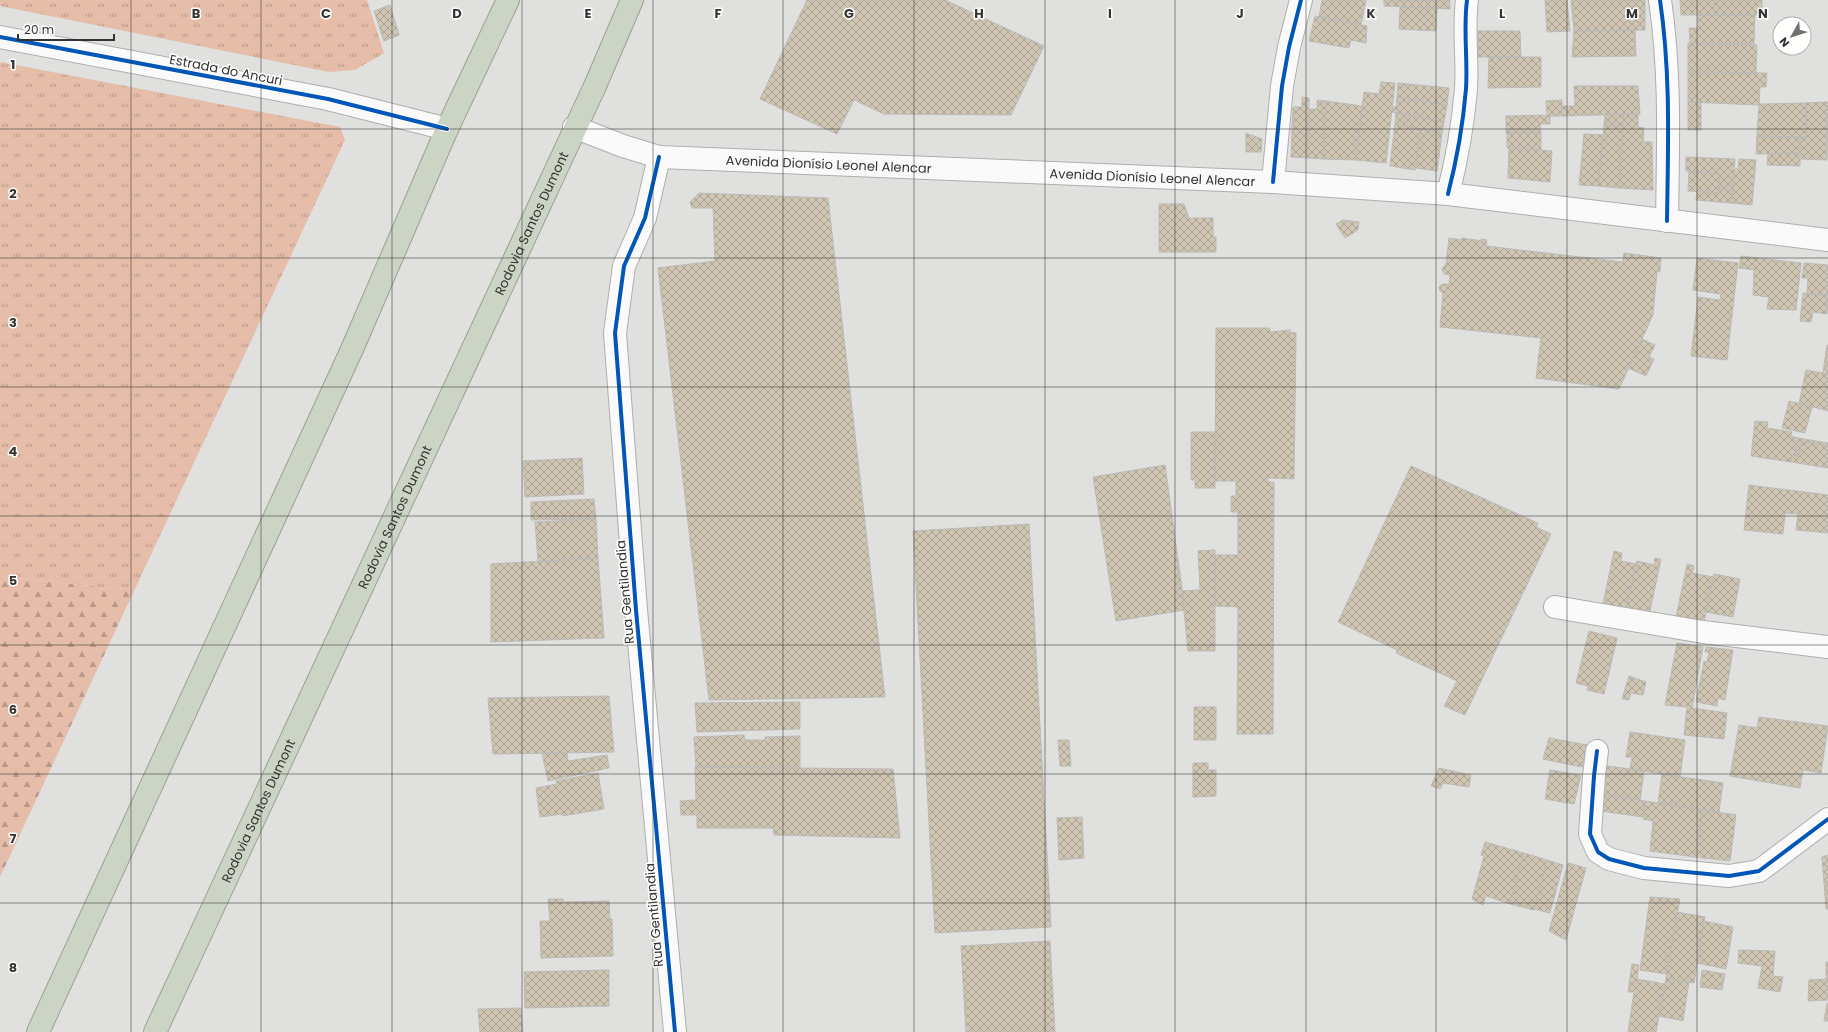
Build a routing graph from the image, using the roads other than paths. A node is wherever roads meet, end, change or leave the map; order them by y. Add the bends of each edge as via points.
1 (508, 0) edge
2 (632, 0) edge
3 (1301, 0) edge
4 (1467, 0) edge
5 (1660, 0) edge
6 (0, 37) edge
7 (574, 128) junction
8 (447, 129) junction
9 (659, 157) junction
10 (1273, 182) junction
11 (1448, 194) junction
12 (1667, 221) junction
13 (1828, 240) edge
14 (1555, 607) dead end
15 (1828, 647) edge
16 (1597, 751) dead end
17 (1828, 819) edge
18 (38, 1032) edge
19 (155, 1032) edge
20 (674, 1032) edge

1 - 8 highway
2 - 7 highway, Rodovia Santos Dumont
3 - 10 street via 1282,86
4 - 11 street via 1464,20 1466,88 1457,158
5 - 12 street via 1666,45 1669,122
6 - 8 street, Estrada do Ancuri via 328,99
7 - 9 street, Avenida Dionísio Leonel Alencar
7 - 19 highway, Rodovia Santos Dumont
8 - 18 highway via 353,347
9 - 10 street, Avenida Dionísio Leonel Alencar
9 - 20 street, Rua Gentilandia via 645,218 624,266 615,333 636,610
10 - 11 street, Avenida Dionísio Leonel Alencar
11 - 12 street, Avenida Dionísio Leonel Alencar
12 - 13 street, Avenida Dionísio Leonel Alencar
14 - 15 street via 1704,632
16 - 17 street via 1590,834 1598,852 1609,859 1644,868 1729,876 1759,871

